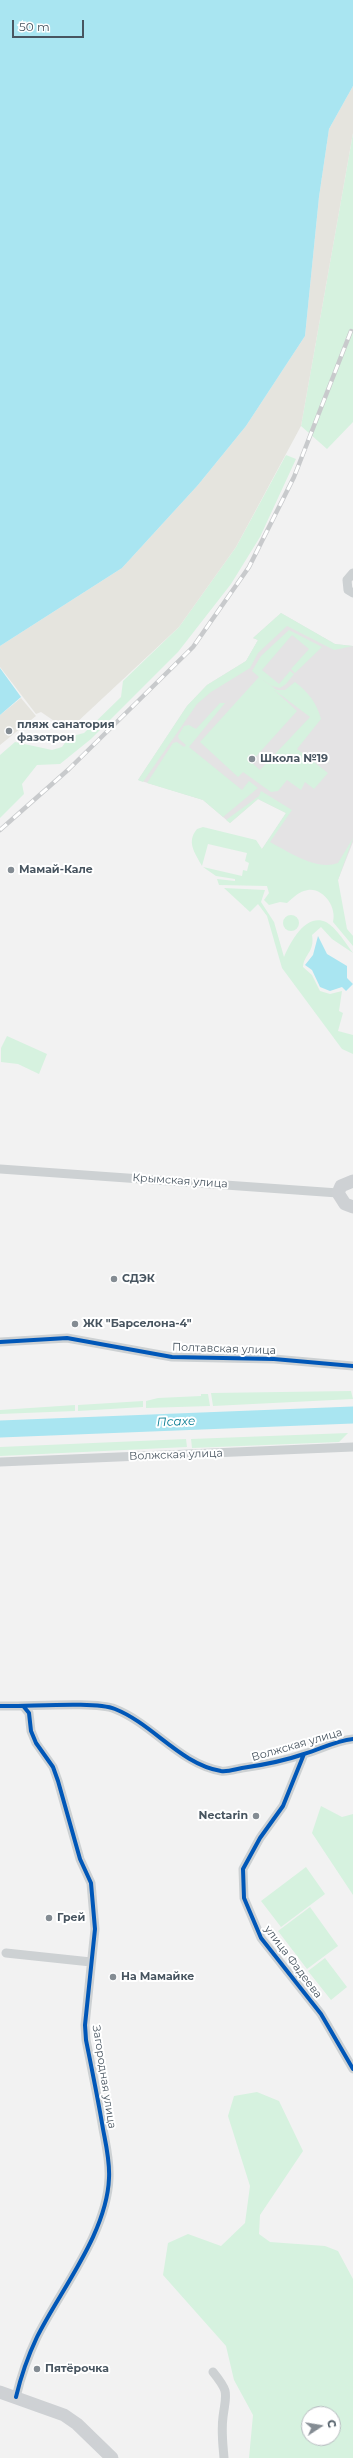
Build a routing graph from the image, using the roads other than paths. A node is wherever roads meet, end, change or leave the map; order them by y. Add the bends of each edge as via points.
1 (353, 573) edge
2 (353, 593) edge
3 (0, 1169) edge
4 (353, 1181) edge
5 (338, 1193) junction
6 (353, 1207) edge
7 (0, 1342) edge
8 (353, 1366) edge
9 (353, 1447) edge
10 (0, 1462) edge
11 (0, 1706) edge
12 (24, 1707) junction
13 (353, 1739) edge
14 (304, 1754) junction
15 (6, 1953) dead end
16 (91, 1962) junction
17 (353, 2069) edge
18 (213, 2372) dead end
19 (0, 2392) edge
20 (16, 2397) junction
21 (112, 2458) edge
22 (224, 2458) edge

1 - 2 street via 347,580 348,590
3 - 5 street, Крымская улица
4 - 5 street via 341,1186
5 - 6 street via 345,1204
7 - 8 street, Полтавская улица via 67,1338 172,1357 274,1359
9 - 10 street, Волжская улица
11 - 12 street, Волжская улица
12 - 14 street, Волжская улица via 114,1708 188,1757 223,1772
12 - 16 street, Загородная улица via 29,1713 31,1731 36,1744 53,1768 80,1859 91,1883 95,1929
13 - 14 street, Волжская улица via 336,1741
14 - 17 street, улица Фадеева via 283,1806 260,1838 243,1869 244,1898 261,1938 321,2014
15 - 16 street
16 - 20 street, Загородная улица via 86,2040 109,2168 106,2202 71,2279 37,2337 23,2369
18 - 22 street via 226,2393 223,2417
19 - 20 street
20 - 21 street via 64,2415

